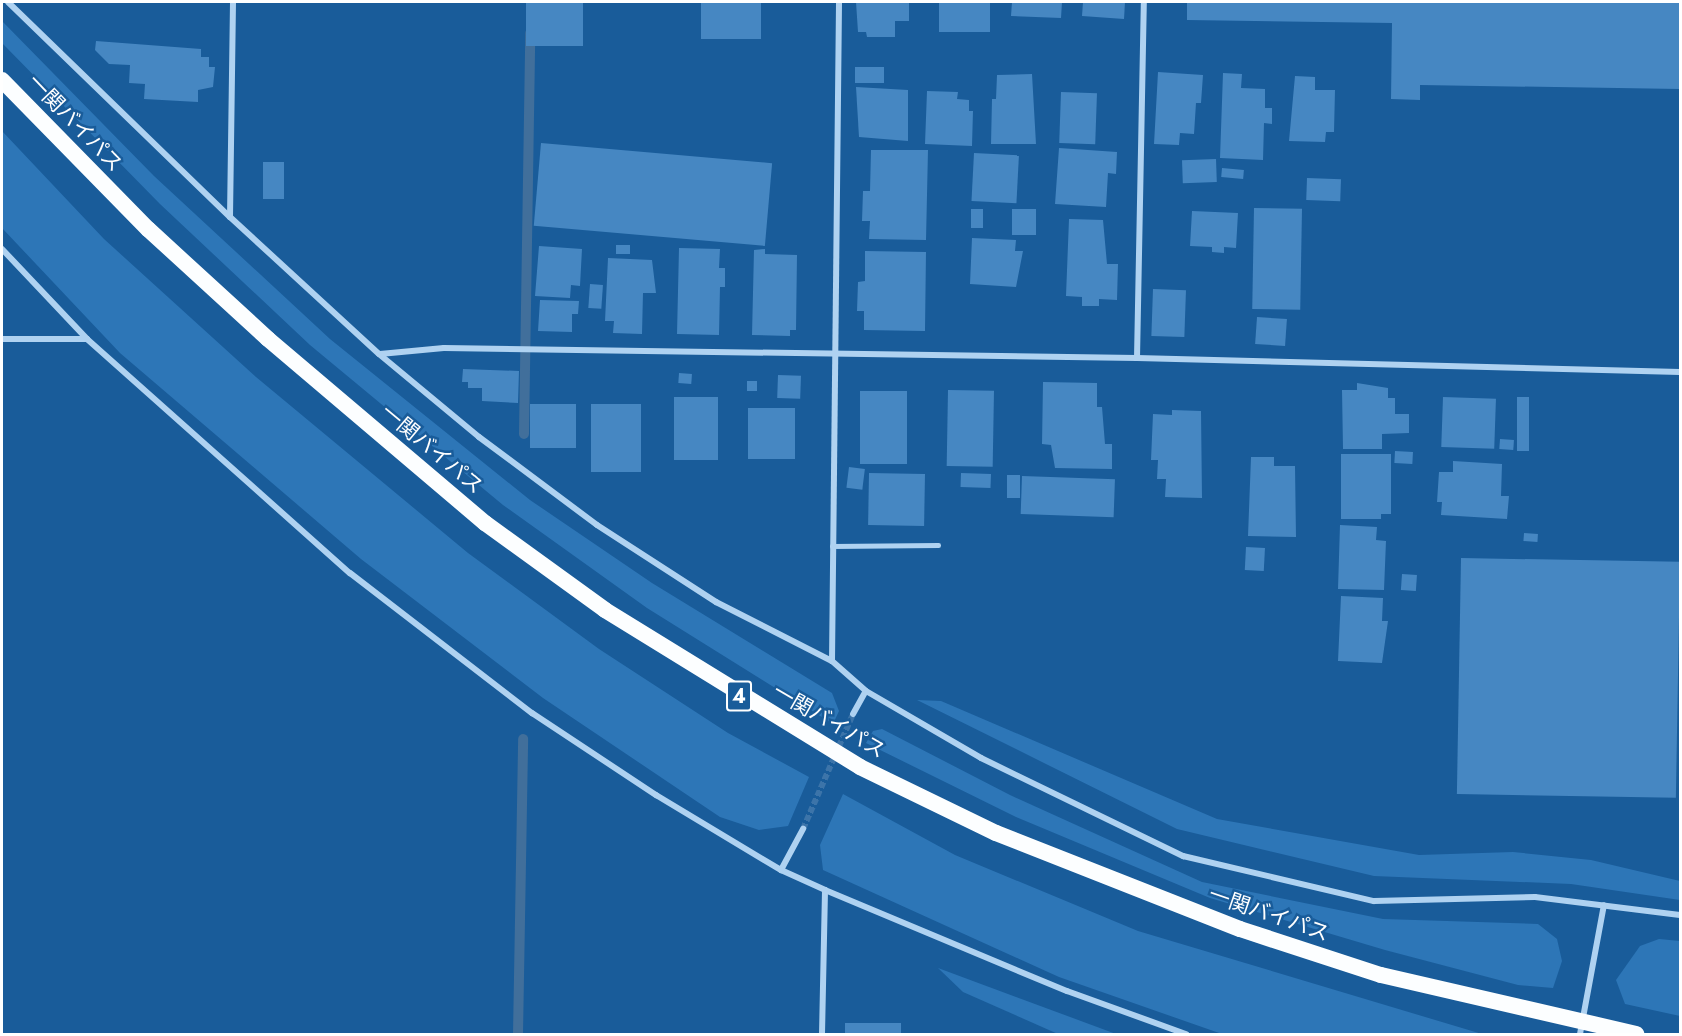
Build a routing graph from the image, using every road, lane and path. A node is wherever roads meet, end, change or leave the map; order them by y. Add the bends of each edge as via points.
1 (8, 2) edge
2 (233, 2) edge
3 (839, 2) edge
4 (1144, 2) edge
5 (2, 80) edge
6 (230, 218) junction
7 (2, 249) edge
8 (2, 339) edge
9 (87, 339) junction
10 (379, 354) junction
11 (833, 354) junction
12 (1137, 358) junction
13 (1680, 372) edge
14 (938, 545) dead end
15 (832, 546) junction
16 (832, 661) junction
17 (866, 690) junction
18 (853, 714) tunnel mouth
19 (803, 830) tunnel mouth
20 (782, 870) junction
21 (825, 890) junction
22 (1604, 905) junction
23 (1680, 915) edge
24 (1581, 1030) edge
25 (822, 1035) edge
26 (1186, 1035) edge
27 (1636, 1035) edge

1 - 6 street
2 - 6 street
3 - 11 street
4 - 12 street
5 - 24 highway, 一関バイパス / 4 via 148,229 371,428 513,543 605,610 732,692 860,767 996,833 1119,884 1381,975
6 - 10 street
7 - 9 street
8 - 9 street
9 - 20 street via 350,573 435,641 532,713 647,789
10 - 11 street via 444,348
10 - 16 street via 479,437 597,525 716,602
11 - 12 street
11 - 15 street
12 - 13 street
14 - 15 lane
15 - 16 street
16 - 17 street
17 - 18 street
17 - 22 street via 981,758 1183,856 1374,901 1535,897
19 - 20 street
20 - 21 street
21 - 25 street
21 - 26 street via 1067,991
22 - 23 street
22 - 24 street
24 - 27 highway, 一関バイパス / 4

